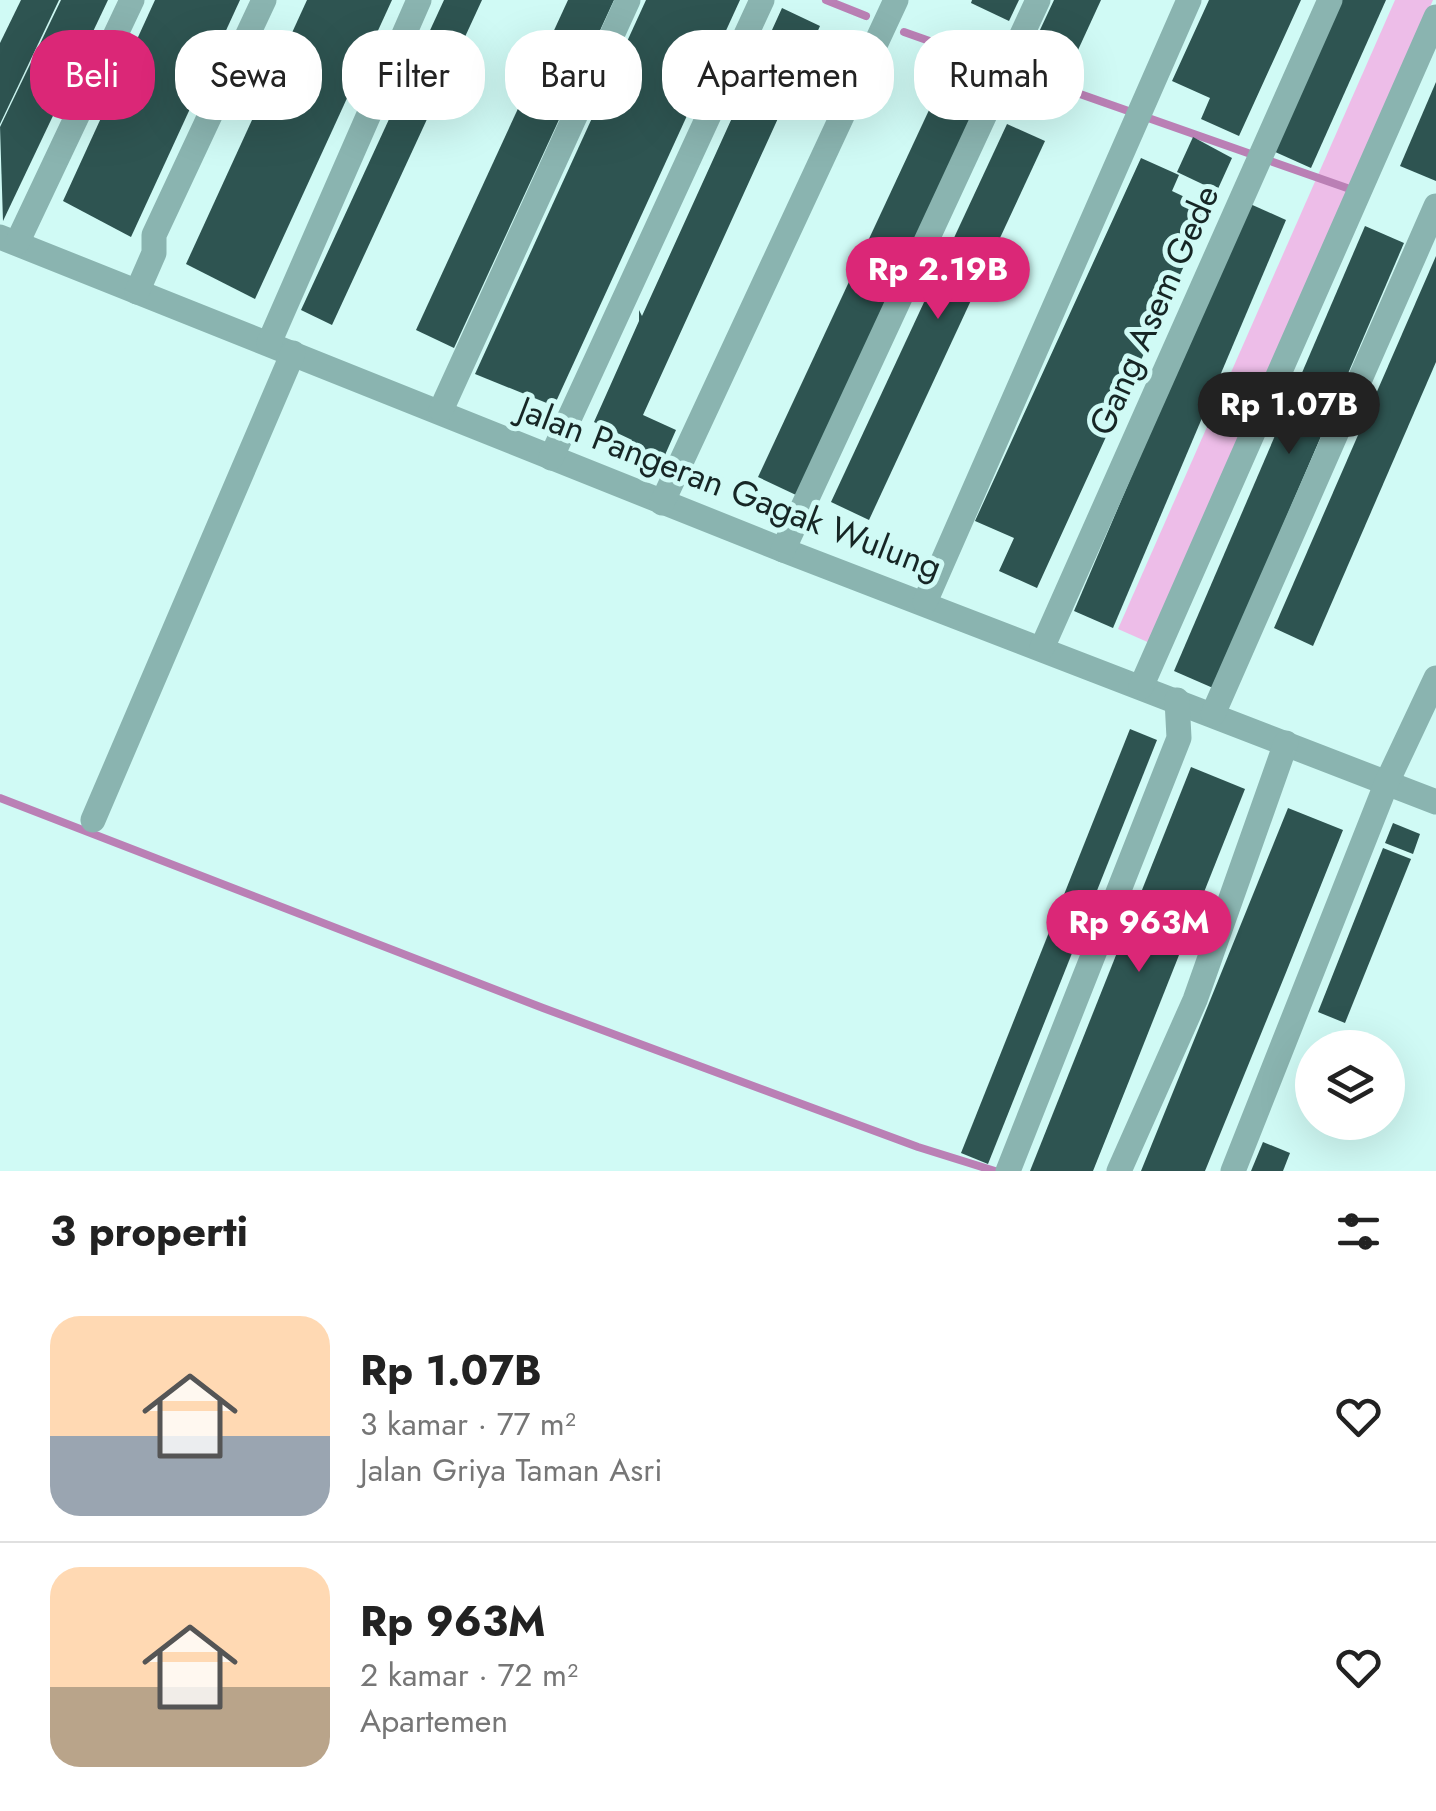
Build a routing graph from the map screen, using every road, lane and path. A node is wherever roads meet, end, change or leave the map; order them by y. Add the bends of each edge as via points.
1 (132, 0) edge
2 (264, 0) edge
3 (280, 0) edge
4 (419, 0) edge
5 (628, 0) edge
6 (762, 0) edge
7 (896, 0) edge
8 (1038, 0) edge
9 (1189, 0) edge
10 (1312, 0) edge
11 (1330, 0) edge
12 (1436, 17) edge
13 (1258, 141) junction
14 (1433, 213) edge
15 (8, 240) edge
16 (154, 253) junction
17 (137, 292) junction
18 (281, 348) junction
19 (440, 410) junction
20 (552, 458) junction
21 (662, 503) junction
22 (783, 550) junction
23 (925, 602) junction
24 (1035, 645) junction
25 (1436, 678) edge
26 (1141, 687) junction
27 (1178, 700) junction
28 (1214, 714) junction
29 (1286, 743) junction
30 (1387, 782) junction
31 (1436, 802) edge
32 (93, 820) dead end
33 (1009, 1168) edge
34 (1119, 1171) edge
35 (1233, 1171) edge

1 - 15 street
2 - 16 street via 154,235
3 - 16 street via 168,240
4 - 18 street
5 - 19 street
6 - 20 street
7 - 21 street
8 - 22 street
9 - 23 street
10 - 13 street, Gang Asem Gede
11 - 13 street, Gang Asem Gede
12 - 26 street
13 - 24 street, Gang Asem Gede
14 - 28 street
15 - 17 street, Jalan Pangeran Gagak Wulung
16 - 17 street
17 - 18 street, Jalan Pangeran Gagak Wulung
18 - 19 street, Jalan Pangeran Gagak Wulung
18 - 32 street
19 - 20 street, Jalan Pangeran Gagak Wulung
20 - 21 street, Jalan Pangeran Gagak Wulung
21 - 22 street, Jalan Pangeran Gagak Wulung
22 - 23 street, Jalan Pangeran Gagak Wulung
23 - 24 street, Jalan Pangeran Gagak Wulung
24 - 26 street, Jalan Pangeran Gagak Wulung
25 - 30 street
26 - 27 street, Jalan Pangeran Gagak Wulung
27 - 28 street, Jalan Pangeran Gagak Wulung
27 - 33 street via 1179,738
28 - 29 street, Jalan Pangeran Gagak Wulung
29 - 30 street, Jalan Pangeran Gagak Wulung
29 - 34 street via 1195,1000
30 - 31 street, Jalan Pangeran Gagak Wulung
30 - 35 street

